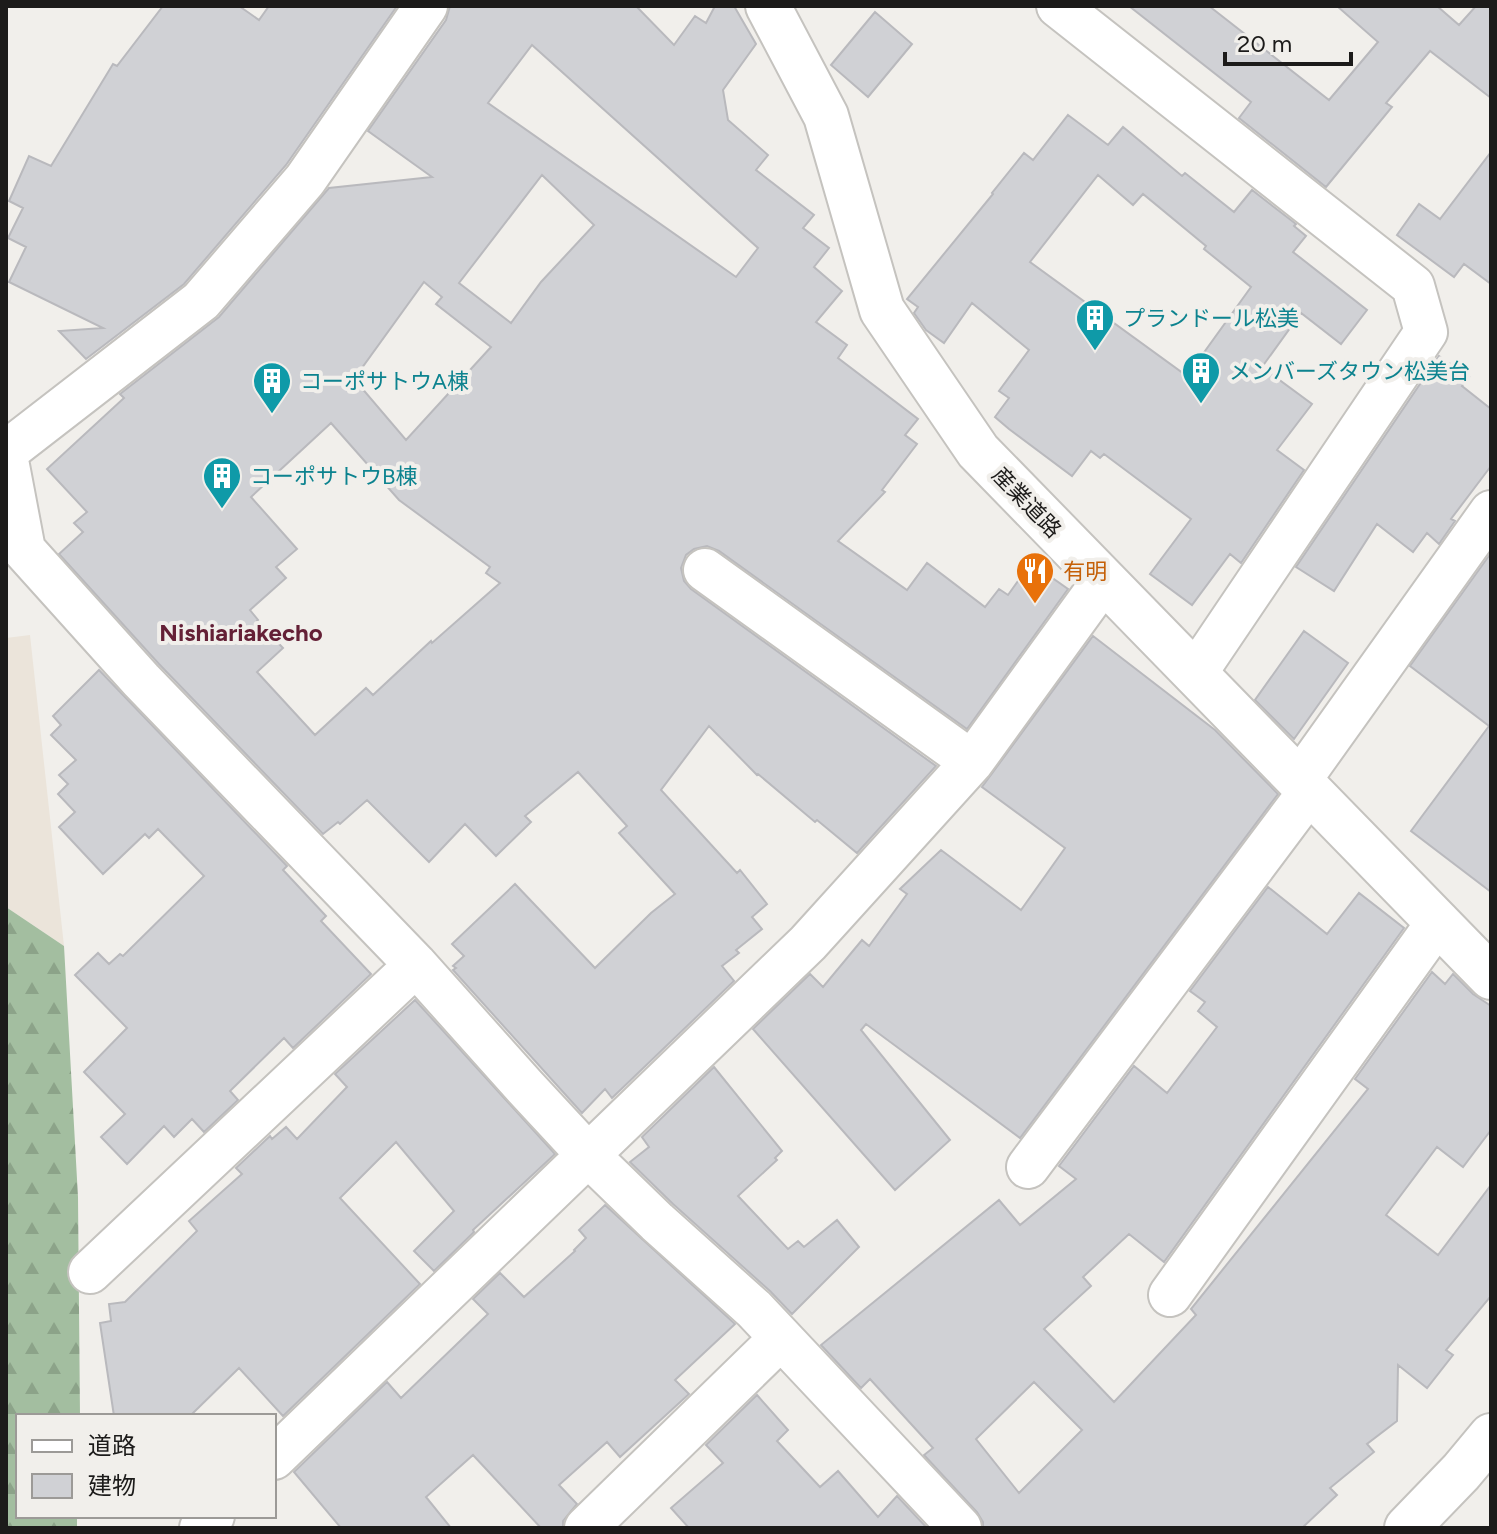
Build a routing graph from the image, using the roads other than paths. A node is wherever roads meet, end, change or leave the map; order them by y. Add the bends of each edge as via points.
1 (426, 6) edge
2 (1058, 6) edge
3 (780, 13) edge
4 (6, 454) edge
5 (1491, 512) edge
6 (705, 570) dead end
7 (1104, 580) junction
8 (1195, 674) junction
9 (972, 762) junction
10 (1305, 786) junction
11 (1438, 922) junction
12 (416, 965) junction
13 (1491, 977) edge
14 (589, 1156) junction
15 (1028, 1167) dead end
16 (90, 1272) dead end
17 (1170, 1295) dead end
18 (781, 1338) junction
19 (1491, 1436) edge
20 (276, 1456) edge
21 (586, 1528) edge
22 (960, 1528) edge
23 (1407, 1528) edge

1 - 4 street via 305,180 201,301
2 - 8 street via 1413,286 1426,332
3 - 7 street, 産業道路 via 826,116 882,310 978,451
4 - 12 street via 24,550 141,680
5 - 10 street
6 - 9 street
7 - 8 street, 産業道路
7 - 9 street
8 - 10 street, 産業道路
9 - 14 street via 808,943
10 - 11 street, 産業道路
10 - 15 street
11 - 13 street, 産業道路
11 - 17 street
12 - 14 street
12 - 16 street
14 - 18 street
14 - 20 street
18 - 21 street
18 - 22 street
19 - 23 street

